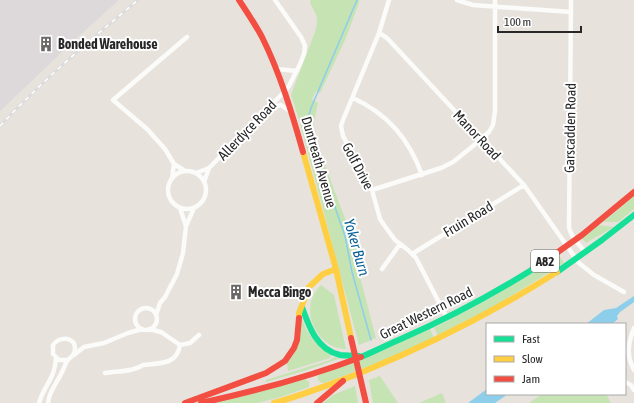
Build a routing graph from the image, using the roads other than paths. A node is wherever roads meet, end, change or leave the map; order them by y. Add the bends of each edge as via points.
1 (239, 0) edge
2 (275, 0) edge
3 (389, 0) edge
4 (457, 0) edge
5 (495, 0) edge
6 (571, 0) edge
7 (496, 6) junction
8 (571, 12) junction
9 (379, 33) junction
10 (186, 37) dead end
11 (276, 69) junction
12 (297, 71) junction
13 (285, 91) junction
14 (353, 98) junction
15 (267, 109) junction
16 (292, 113) junction
17 (481, 140) junction
18 (174, 164) junction
19 (209, 168) junction
20 (185, 171) junction
21 (196, 174) junction
22 (422, 175) junction
23 (172, 179) junction
24 (204, 182) junction
25 (524, 185) junction
26 (372, 190) junction
27 (634, 192) edge
28 (180, 208) junction
29 (194, 208) junction
30 (634, 215) edge
31 (186, 226) junction
32 (576, 239) junction
33 (400, 244) junction
34 (567, 245) junction
35 (585, 252) junction
36 (412, 254) junction
37 (576, 258) junction
38 (336, 269) junction
39 (382, 269) dead end
40 (624, 292) dead end
41 (160, 303) junction
42 (302, 307) junction
43 (149, 308) junction
44 (156, 314) junction
45 (447, 318) junction
46 (135, 321) junction
47 (156, 321) junction
48 (634, 328) edge
49 (142, 329) junction
50 (149, 329) junction
51 (161, 332) junction
52 (128, 333) junction
53 (199, 335) dead end
54 (74, 344) junction
55 (180, 345) junction
56 (84, 348) junction
57 (74, 355) junction
58 (360, 357) junction
59 (56, 358) junction
60 (67, 360) junction
61 (634, 370) edge
62 (105, 373) dead end
63 (344, 379) junction
64 (626, 382) edge
65 (634, 390) edge
66 (39, 403) edge
67 (48, 403) edge
68 (185, 403) edge
69 (201, 403) edge
70 (274, 403) edge
71 (318, 403) edge
72 (366, 403) edge

1 - 11 main road, Duntreath Avenue via 255,24
2 - 12 street, Allerdyce Road via 305,46
3 - 9 street, Golf Drive
4 - 7 street via 473,5
5 - 7 street
6 - 8 street, Garscadden Road
7 - 8 street
7 - 17 street via 495,110 493,125
8 - 32 street, Garscadden Road via 569,226 571,234
9 - 14 street, Golf Drive
9 - 17 street, Manor Road via 387,38
10 - 18 street via 113,100 147,129 165,149
11 - 12 street
11 - 13 main road, Duntreath Avenue
12 - 13 street, Allerdyce Road
13 - 15 street, Allerdyce Road
13 - 16 main road, Duntreath Avenue
14 - 22 street via 392,124 408,143
14 - 26 street, Golf Drive via 341,131
15 - 16 street via 281,105
15 - 19 street, Allerdyce Road
16 - 38 main road, Duntreath Avenue
17 - 22 street via 453,162
17 - 25 street, Manor Road
18 - 20 street
18 - 23 street, Allerdyce Road
19 - 21 street, Allerdyce Road
19 - 24 street, Allerdyce Road
20 - 21 street
20 - 23 street
21 - 24 street
22 - 26 street
23 - 28 street, Allerdyce Road via 168,186 170,198
24 - 29 street, Allerdyce Road via 206,195
25 - 34 street, Manor Road
25 - 36 street, Fruin Road
26 - 33 street, Golf Drive via 380,219
27 - 32 main road, Great Western Road / A82
28 - 29 street
28 - 31 street, Allerdyce Road
29 - 31 street, Allerdyce Road
30 - 35 main road, Great Western Road / A82
31 - 41 street, Allerdyce Road via 180,268
32 - 34 main road, Great Western Road / A82
32 - 35 street, Garscadden Road
33 - 36 street, Golf Drive
33 - 39 street
34 - 37 street, Manor Road
34 - 45 main road, Great Western Road / A82 via 516,280
35 - 37 main road, Great Western Road / A82
36 - 45 street, Golf Drive via 420,264
37 - 40 street, Manor Road via 594,275
37 - 63 main road, Great Western Road / A82 via 523,293 467,325 416,350
38 - 42 main road via 323,274 313,282
38 - 72 main road, Duntreath Avenue
41 - 43 street
41 - 44 street, Allerdyce Road
42 - 58 main road via 310,331 322,345 337,354
42 - 68 main road via 299,313 296,344 285,361 266,372
43 - 44 street
43 - 46 street via 138,310
44 - 47 street, Allerdyce Road
45 - 58 main road, Great Western Road / A82
46 - 49 street
46 - 52 street
47 - 50 street
47 - 51 street
48 - 61 street via 628,349
49 - 50 street
49 - 52 street
50 - 51 street
51 - 55 street
52 - 56 street via 104,344
53 - 55 street via 190,344
54 - 56 street
54 - 57 street
54 - 59 street via 65,338 57,340 52,348
55 - 62 street via 173,360
56 - 57 street
57 - 60 street
58 - 69 main road, Great Western Road / A82 via 289,382
59 - 60 street via 61,361
59 - 66 street via 54,372
60 - 67 street via 50,392
63 - 70 main road, Great Western Road / A82
63 - 71 main road
64 - 65 street

